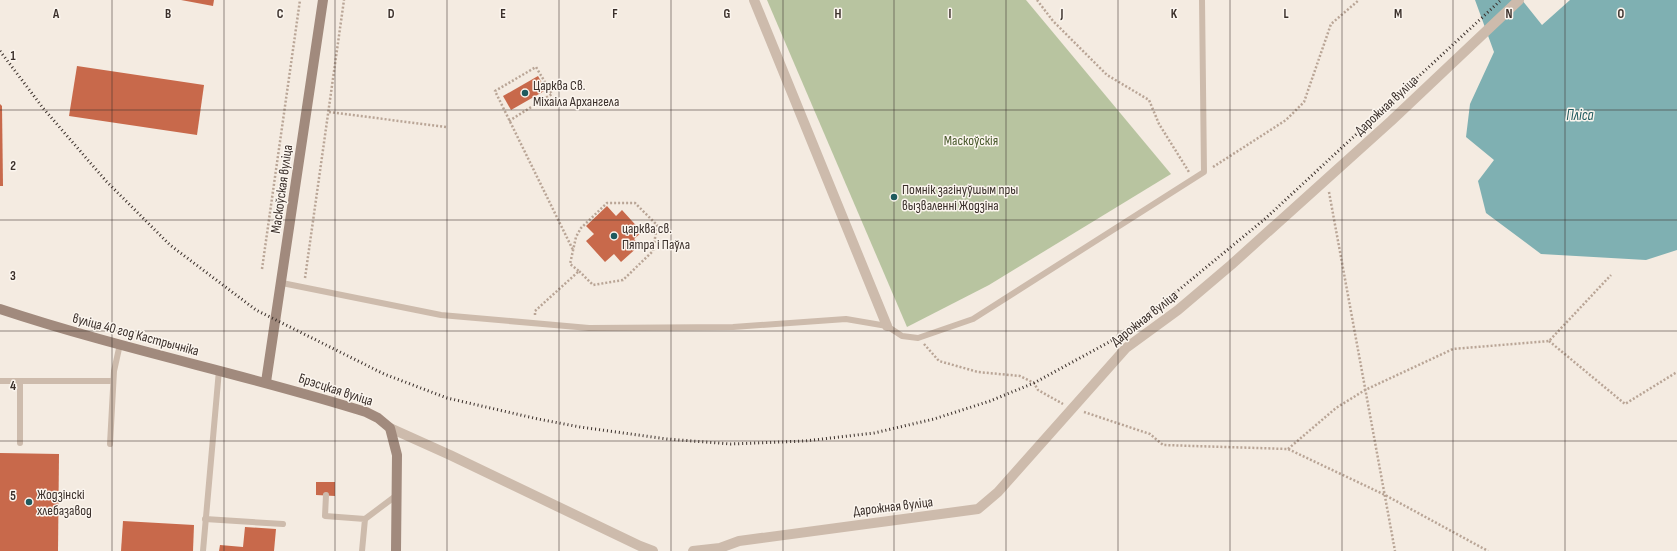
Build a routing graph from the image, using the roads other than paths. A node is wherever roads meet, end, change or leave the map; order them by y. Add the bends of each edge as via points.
1 (324, 0) edge
2 (754, 0) edge
3 (1202, 0) edge
4 (1519, 0) edge
5 (282, 283) junction
6 (0, 309) edge
7 (887, 326) junction
8 (120, 344) junction
9 (219, 370) junction
10 (0, 381) edge
11 (20, 381) junction
12 (113, 381) junction
13 (266, 382) junction
14 (390, 428) junction
15 (20, 443) dead end
16 (110, 444) dead end
17 (326, 495) dead end
18 (397, 495) junction
19 (205, 519) junction
20 (365, 519) junction
21 (283, 524) dead end
22 (203, 551) edge
23 (362, 551) edge
24 (396, 551) edge
25 (654, 551) edge
26 (693, 551) edge

1 - 5 main road, Маскоўская вуліца
2 - 7 street
3 - 7 lane via 1204,172 973,319 918,338 902,336
4 - 26 street, Дарожная вуліца via 1231,265 1178,310 1126,348 998,492 978,509 739,540 720,548
5 - 7 lane via 441,315 589,328 733,328 846,319
5 - 13 main road, Маскоўская вуліца
6 - 8 main road, вуліца 40 год Кастрычніка via 54,327
8 - 9 main road, вуліца 40 год Кастрычніка
8 - 12 lane
9 - 13 main road, вуліца 40 год Кастрычніка
9 - 19 lane
10 - 11 lane
11 - 12 lane
11 - 15 lane
12 - 16 lane
13 - 14 main road, Брэсцкая вуліца via 366,412
14 - 18 main road via 397,455
14 - 25 street
17 - 20 lane via 325,516
18 - 20 lane
18 - 24 main road
19 - 21 lane
19 - 22 lane
20 - 23 lane

